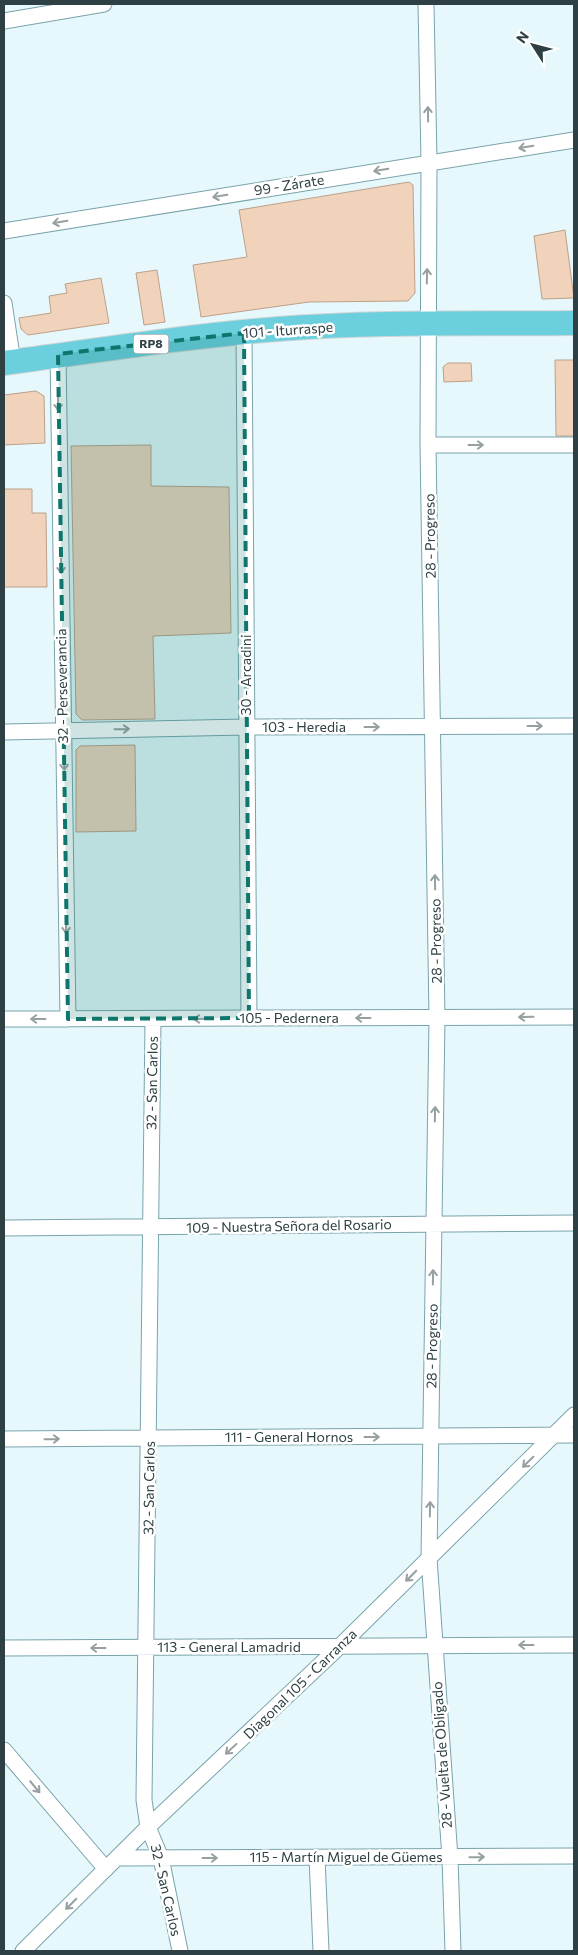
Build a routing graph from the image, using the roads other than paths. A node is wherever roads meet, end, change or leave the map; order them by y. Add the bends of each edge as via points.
1 (104, 4) edge
2 (426, 4) edge
3 (4, 21) edge
4 (574, 140) edge
5 (429, 162) junction
6 (4, 231) edge
7 (4, 303) edge
8 (574, 323) edge
9 (427, 324) junction
10 (244, 333) junction
11 (58, 354) junction
12 (8, 362) edge
13 (428, 445) junction
14 (574, 445) edge
15 (434, 726) junction
16 (574, 726) edge
17 (246, 727) junction
18 (63, 729) junction
19 (4, 732) edge
20 (574, 1017) edge
21 (249, 1018) junction
22 (437, 1018) junction
23 (4, 1019) edge
24 (68, 1019) junction
25 (154, 1020) junction
26 (574, 1223) edge
27 (434, 1224) junction
28 (4, 1228) edge
29 (150, 1228) junction
30 (574, 1415) edge
31 (555, 1435) junction
32 (574, 1435) edge
33 (430, 1437) junction
34 (149, 1438) junction
35 (4, 1439) edge
36 (429, 1558) junction
37 (434, 1645) junction
38 (574, 1645) edge
39 (340, 1646) junction
40 (4, 1648) edge
41 (147, 1648) junction
42 (4, 1750) edge
43 (9, 1764) edge
44 (148, 1827) junction
45 (574, 1856) edge
46 (317, 1857) junction
47 (118, 1858) junction
48 (161, 1858) junction
49 (450, 1858) junction
50 (106, 1870) junction
51 (29, 1950) edge
52 (180, 1951) edge
53 (321, 1951) edge
54 (453, 1951) edge

1 - 3 street
5 -> 2 street, 28 - Progreso
4 -> 5 street, 99 - Zárate
5 -> 6 street, 99 - Zárate
9 -> 5 street, 28 - Progreso
7 - 12 street
8 - 9 main road, 101 - Iturraspe / RP8
9 - 10 main road, 101 - Iturraspe / RP8
9 - 13 street, 28 - Progreso
10 - 11 main road, 101 - Iturraspe / RP8
10 - 17 street, 30 - Arcadini
11 - 12 main road, 101 - Iturraspe / RP8
11 -> 18 street, 32 - Perseverancia
13 -> 14 street
13 - 15 street, 28 - Progreso
15 -> 16 street, 103 - Heredia
17 -> 15 street, 103 - Heredia
22 -> 15 street, 28 - Progreso
18 -> 17 street, 103 - Heredia
17 - 21 street, 30 - Arcadini
18 - 19 street, 103 - Heredia
18 -> 24 street, 32 - Perseverancia
20 -> 22 street, 105 - Pedernera
22 -> 21 street, 105 - Pedernera
21 -> 25 street, 105 - Pedernera
27 -> 22 street, 28 - Progreso
24 -> 23 street, 105 - Pedernera
24 - 25 street, 105 - Pedernera
25 - 29 street, 32 - San Carlos
26 - 27 street, 109 - Nuestra Señora del Rosario
27 - 29 street, 109 - Nuestra Señora del Rosario
33 -> 27 street, 28 - Progreso
28 - 29 street, 109 - Nuestra Señora del Rosario
29 - 34 street, 32 - San Carlos
30 - 31 street, Diagonal 105 - Carranza
31 - 32 street, 111 - General Hornos
31 - 33 street, 111 - General Hornos
31 -> 36 street, Diagonal 105 - Carranza
34 -> 33 street, 111 - General Hornos
36 -> 33 street, 28 - Progreso
35 -> 34 street, 111 - General Hornos
34 - 41 street, 32 - San Carlos
36 - 37 street, 28 - Vuelta de Obligado
36 -> 39 street, Diagonal 105 - Carranza
38 -> 37 street, 113 - General Lamadrid
37 - 39 street, 113 - General Lamadrid
37 - 49 street, 28 - Vuelta de Obligado
39 - 41 street, 113 - General Lamadrid
39 -> 44 street, Diagonal 105 - Carranza
41 -> 40 street, 113 - General Lamadrid
41 - 44 street, 32 - San Carlos via 144,1800
42 - 43 street
43 -> 50 street
44 - 47 street, Diagonal 105 - Carranza
44 - 48 street, 32 - San Carlos
49 -> 45 street, 115 - Martín Miguel de Güemes
48 -> 46 street, 115 - Martín Miguel de Güemes
46 - 49 street, 115 - Martín Miguel de Güemes
46 - 53 street
47 - 48 street, 115 - Martín Miguel de Güemes
47 - 50 street, Diagonal 105 - Carranza
48 - 52 street, 32 - San Carlos
49 - 54 street, 28 - Vuelta de Obligado
50 -> 51 street, Diagonal 105 - Carranza

